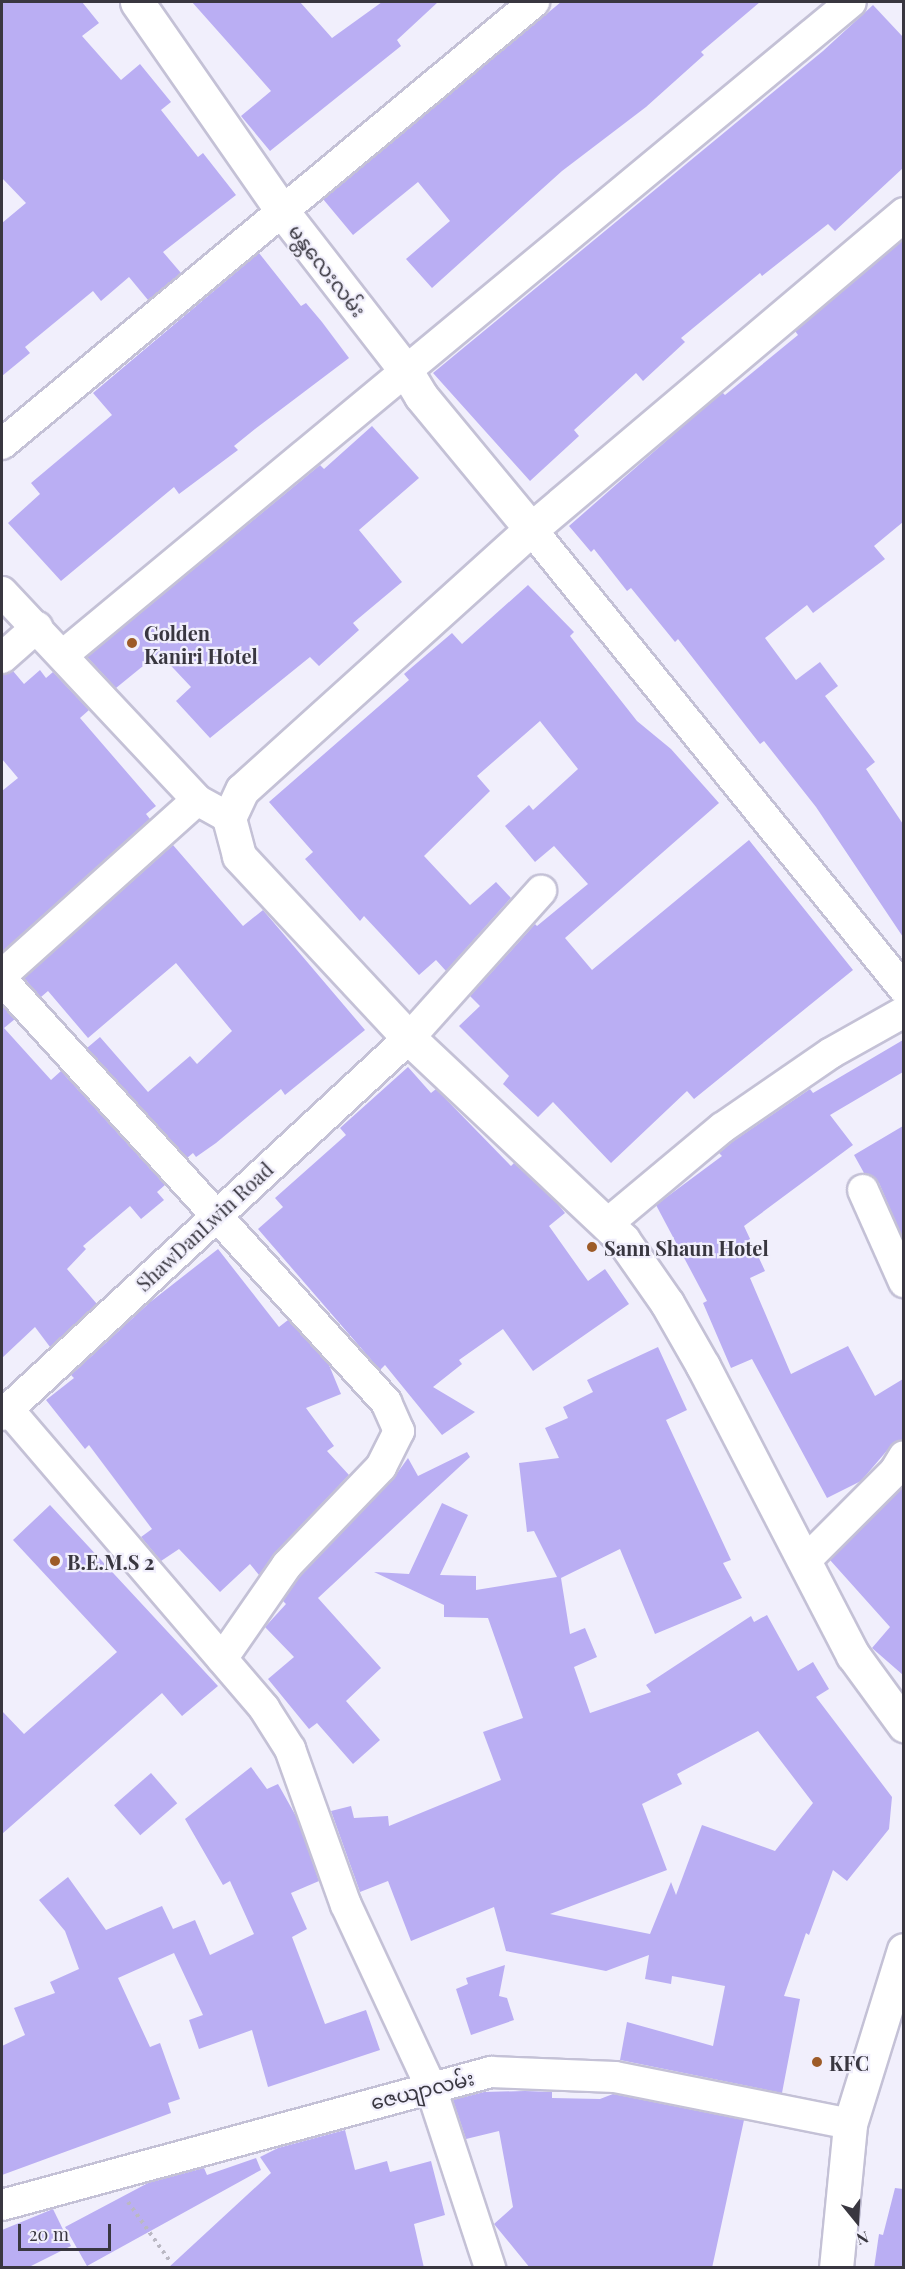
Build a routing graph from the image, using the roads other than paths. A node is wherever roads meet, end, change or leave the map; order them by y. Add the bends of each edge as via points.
1 (137, 2) edge
2 (534, 2) edge
3 (851, 2) edge
4 (282, 211) junction
5 (903, 214) edge
6 (406, 371) junction
7 (2, 444) edge
8 (531, 529) junction
9 (2, 592) edge
10 (37, 627) junction
11 (63, 655) junction
12 (2, 658) edge
13 (197, 800) junction
14 (229, 818) junction
15 (541, 891) dead end
16 (2, 975) edge
17 (2, 980) edge
18 (903, 989) edge
19 (903, 1012) edge
20 (409, 1038) junction
21 (863, 1190) dead end
22 (214, 1216) junction
23 (607, 1224) junction
24 (903, 1282) edge
25 (5, 1412) edge
26 (903, 1456) edge
27 (804, 1562) junction
28 (222, 1659) junction
29 (903, 1725) edge
30 (903, 1950) edge
31 (430, 2085) junction
32 (850, 2124) junction
33 (2, 2205) edge
34 (490, 2268) edge
35 (836, 2268) edge

1 - 4 main road, မန္တလေးလမ်း
2 - 4 street
3 - 6 street
4 - 6 main road, မန္တလေးလမ်း
4 - 7 street
5 - 8 main road
6 - 8 main road, မန္တလေးလမ်း via 421,396
6 - 11 street
8 - 14 main road via 242,790
8 - 18 street
9 - 10 street
10 - 11 street
10 - 12 street
11 - 13 street
13 - 14 street
13 - 16 street
14 - 20 main road via 239,856
15 - 20 street, ShawDanLwin Road
17 - 22 street
19 - 23 street via 831,1053 722,1128
20 - 22 street, ShawDanLwin Road
20 - 23 main road
21 - 24 street
22 - 25 street, ShawDanLwin Road
22 - 28 street via 386,1402 399,1431 381,1467 287,1565
23 - 27 main road via 667,1303
25 - 28 street
26 - 27 street via 895,1471
27 - 29 main road via 853,1655
28 - 31 street via 264,1708 290,1749 346,1905
30 - 32 main road
31 - 32 street, ဇေယျာလမ်း via 490,2072 615,2077
31 - 33 street, ဇေယျာလမ်း
31 - 34 street
32 - 35 main road

